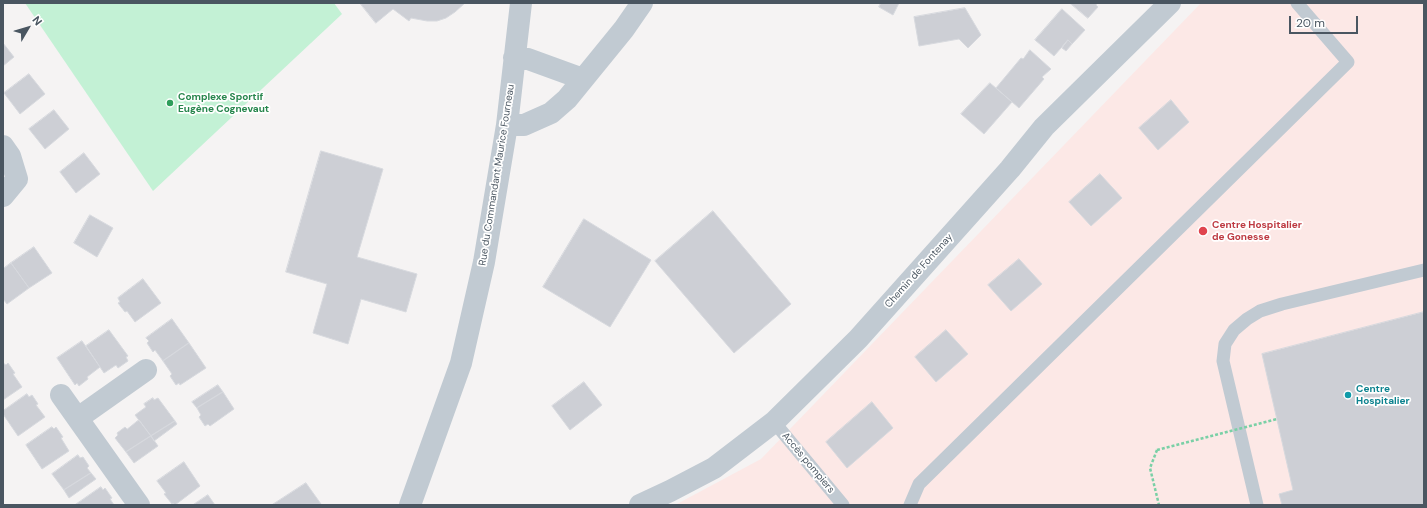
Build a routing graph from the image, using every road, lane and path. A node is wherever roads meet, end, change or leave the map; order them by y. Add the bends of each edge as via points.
1 (521, 3) edge
2 (642, 3) edge
3 (1170, 3) edge
4 (1297, 3) edge
5 (514, 58) junction
6 (583, 79) junction
7 (507, 124) junction
8 (3, 146) edge
9 (3, 196) edge
10 (1424, 270) edge
11 (146, 370) dead end
12 (62, 395) dead end
13 (78, 418) junction
14 (1277, 419) dead end
15 (774, 422) junction
16 (139, 505) edge
17 (410, 505) edge
18 (640, 505) edge
19 (843, 505) edge
20 (910, 505) edge
21 (1159, 505) edge
22 (1257, 505) edge

1 - 5 street, Rue du Commandant Maurice Fourneau
2 - 6 street
3 - 15 street, Chemin de Fontenay via 1044,127 863,334
4 - 20 lane via 1348,62 919,484
5 - 6 street via 528,59
5 - 7 street, Rue du Commandant Maurice Fourneau
6 - 7 street via 567,99 551,113 524,125
7 - 17 street, Rue du Commandant Maurice Fourneau via 484,262 461,362
8 - 9 street via 10,156 18,179
10 - 22 lane via 1282,304 1260,311 1234,330 1225,344 1223,361
11 - 13 street
12 - 13 street
13 - 16 street
14 - 21 path, bridge via 1157,450 1150,468
15 - 18 street, Chemin de Fontenay via 714,468
15 - 19 lane, Accès pompiers

